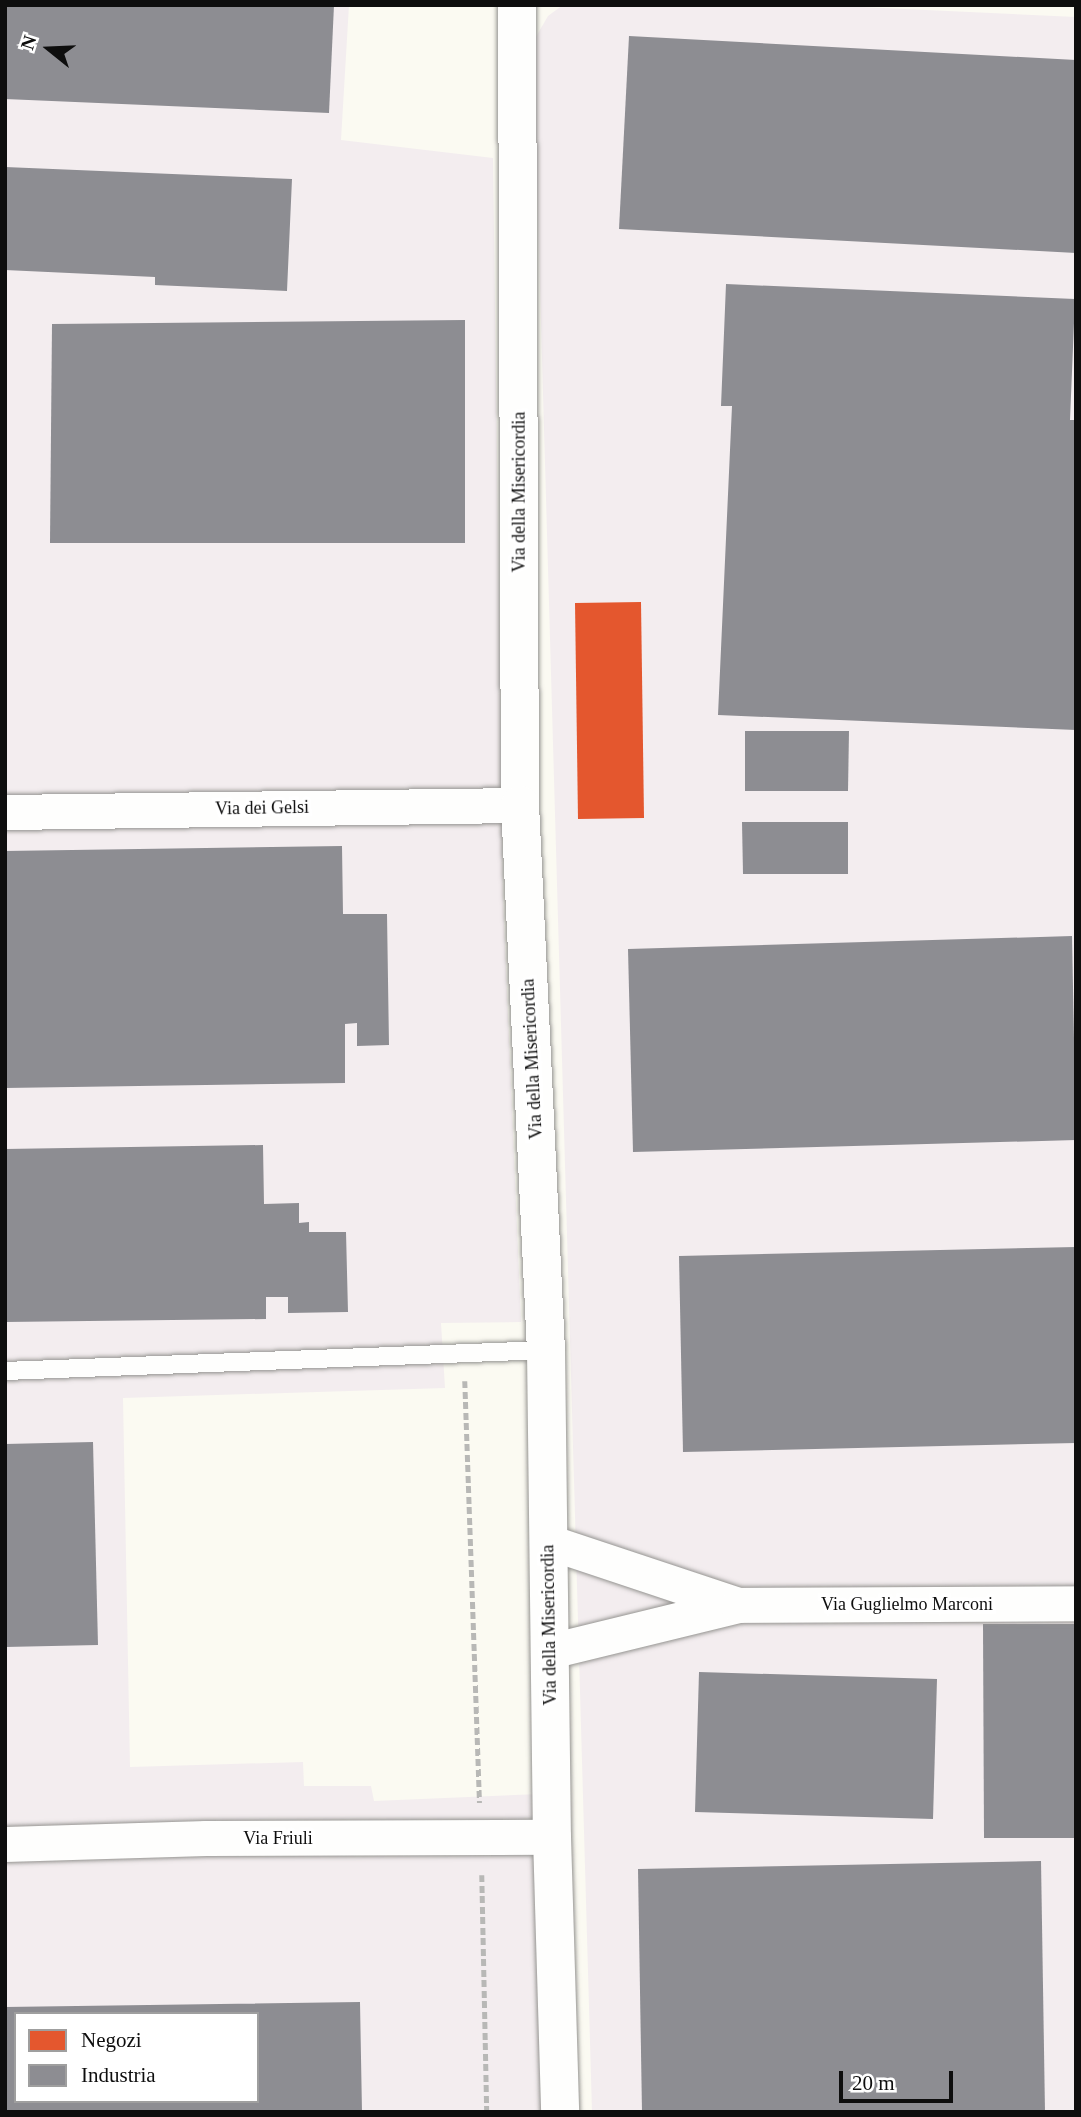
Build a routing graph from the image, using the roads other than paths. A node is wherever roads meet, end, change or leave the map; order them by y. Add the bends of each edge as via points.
1 (517, 5) edge
2 (520, 805) junction
3 (5, 812) edge
4 (546, 1350) junction
5 (5, 1371) edge
6 (549, 1542) junction
7 (1076, 1603) edge
8 (738, 1605) junction
9 (550, 1651) junction
10 (552, 1837) junction
11 (5, 1844) edge
12 (560, 2112) edge

1 - 2 street, Via della Misericordia
2 - 3 street, Via dei Gelsi
2 - 4 street, Via della Misericordia
4 - 5 lane
4 - 6 street, Via della Misericordia
6 - 8 street, Via Guglielmo Marconi
6 - 9 street, Via della Misericordia
7 - 8 street, Via Guglielmo Marconi
8 - 9 street, Via Guglielmo Marconi
9 - 10 street, Via della Misericordia
10 - 11 street, Via Friuli
10 - 12 street, Via della Misericordia

